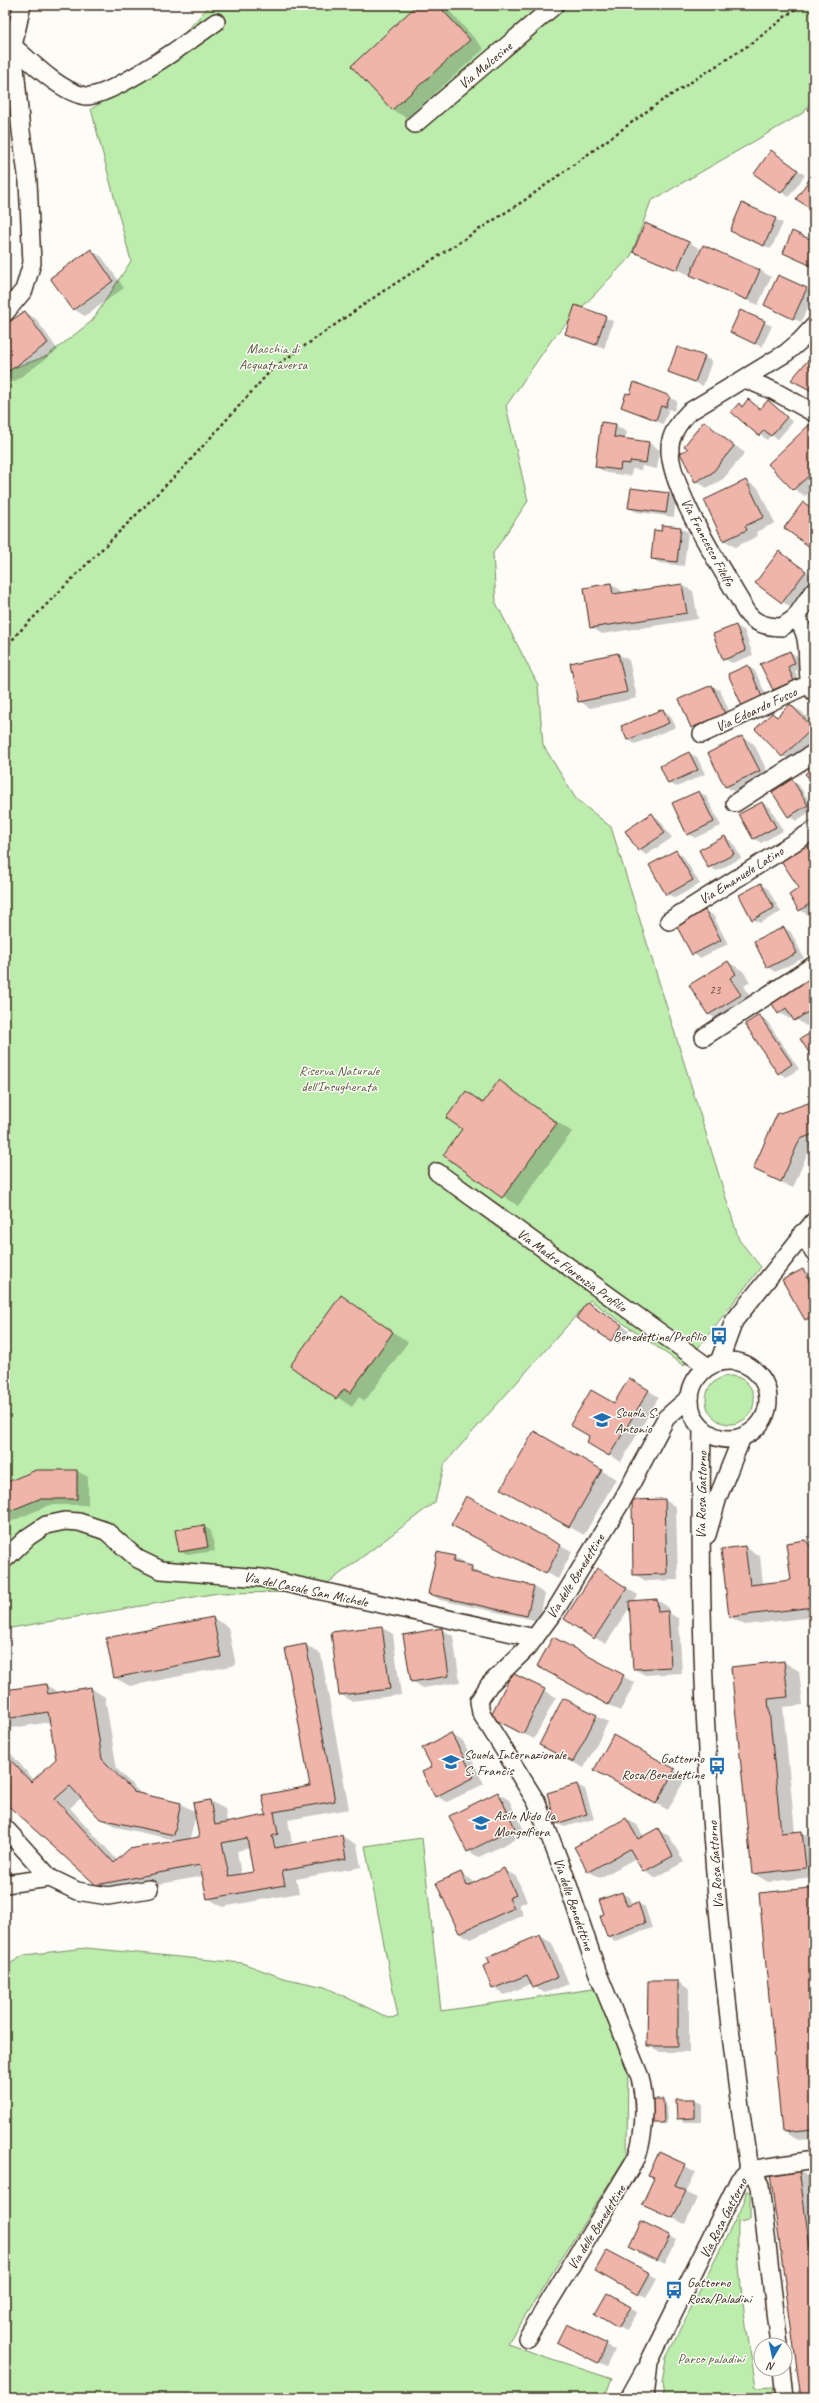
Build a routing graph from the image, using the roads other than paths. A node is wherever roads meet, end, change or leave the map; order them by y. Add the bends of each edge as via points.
1 (22, 5) edge
2 (555, 5) edge
3 (216, 22) dead end
4 (13, 46) junction
5 (415, 124) dead end
6 (5, 313) edge
7 (814, 326) edge
8 (745, 379) junction
9 (814, 413) edge
10 (814, 590) edge
11 (795, 618) junction
12 (812, 688) edge
13 (702, 734) dead end
14 (814, 753) edge
15 (735, 803) dead end
16 (814, 830) edge
17 (669, 920) dead end
18 (814, 965) edge
19 (704, 1037) dead end
20 (437, 1172) dead end
21 (814, 1221) edge
22 (802, 1233) junction
23 (814, 1252) edge
24 (714, 1364) junction
25 (690, 1397) junction
26 (702, 1429) junction
27 (742, 1437) junction
28 (5, 1559) edge
29 (700, 1560) junction
30 (535, 1638) junction
31 (5, 1828) edge
32 (50, 1878) junction
33 (5, 1884) edge
34 (149, 1889) dead end
35 (814, 2160) edge
36 (749, 2170) junction
37 (778, 2337) edge
38 (527, 2338) dead end
39 (649, 2362) junction
40 (783, 2377) edge
41 (629, 2398) edge
42 (645, 2398) edge
43 (785, 2398) edge

1 - 4 street
2 - 5 street, Via Malcesine
3 - 4 street via 168,57 106,91 86,96 62,85
4 - 6 street via 28,182 32,263 24,290
7 - 8 street, Via Francesco Filelfo via 793,347
8 - 9 street via 774,391
8 - 11 street, Via Francesco Filelfo via 689,412 678,424 671,441 671,460 686,505 741,602 745,614 772,627 782,627
10 - 11 street
11 - 12 street via 806,632
12 - 13 street, Via Edoardo Fusco
14 - 15 street
16 - 17 street, Via Emanuele Latino
18 - 19 street
20 - 24 street, Via Madre Florenzia Profilio
21 - 22 street
22 - 23 street
22 - 24 street via 734,1321
24 - 25 street via 696,1378
24 - 27 street via 733,1361 746,1365 760,1376 766,1388 768,1408 762,1422
25 - 26 street via 694,1417
25 - 30 street, Via delle Benedettine via 666,1418 590,1555
26 - 27 street via 724,1439
26 - 29 street, Via Rosa Gattorno
27 - 29 street, Via Rosa Gattorno via 718,1497
28 - 30 street, Via del Casale San Michele via 28,1537 46,1525 66,1521 79,1522 106,1531 138,1559 161,1570 262,1578
29 - 36 street, Via Rosa Gattorno via 702,1682 715,1875 732,2056
30 - 38 street, Via delle Benedettine via 489,1685 482,1695 480,1707 500,1744 529,1787 545,1824 597,1971 640,2077 644,2113 640,2146 634,2162
31 - 32 street
32 - 33 street
32 - 34 street via 77,1891 108,1896
35 - 36 street
36 - 37 street, Via Rosa Gattorno via 755,2174 760,2186
36 - 39 street, Via Rosa Gattorno via 739,2180
39 - 41 street
39 - 42 street, Via Rosa Gattorno
40 - 43 street

